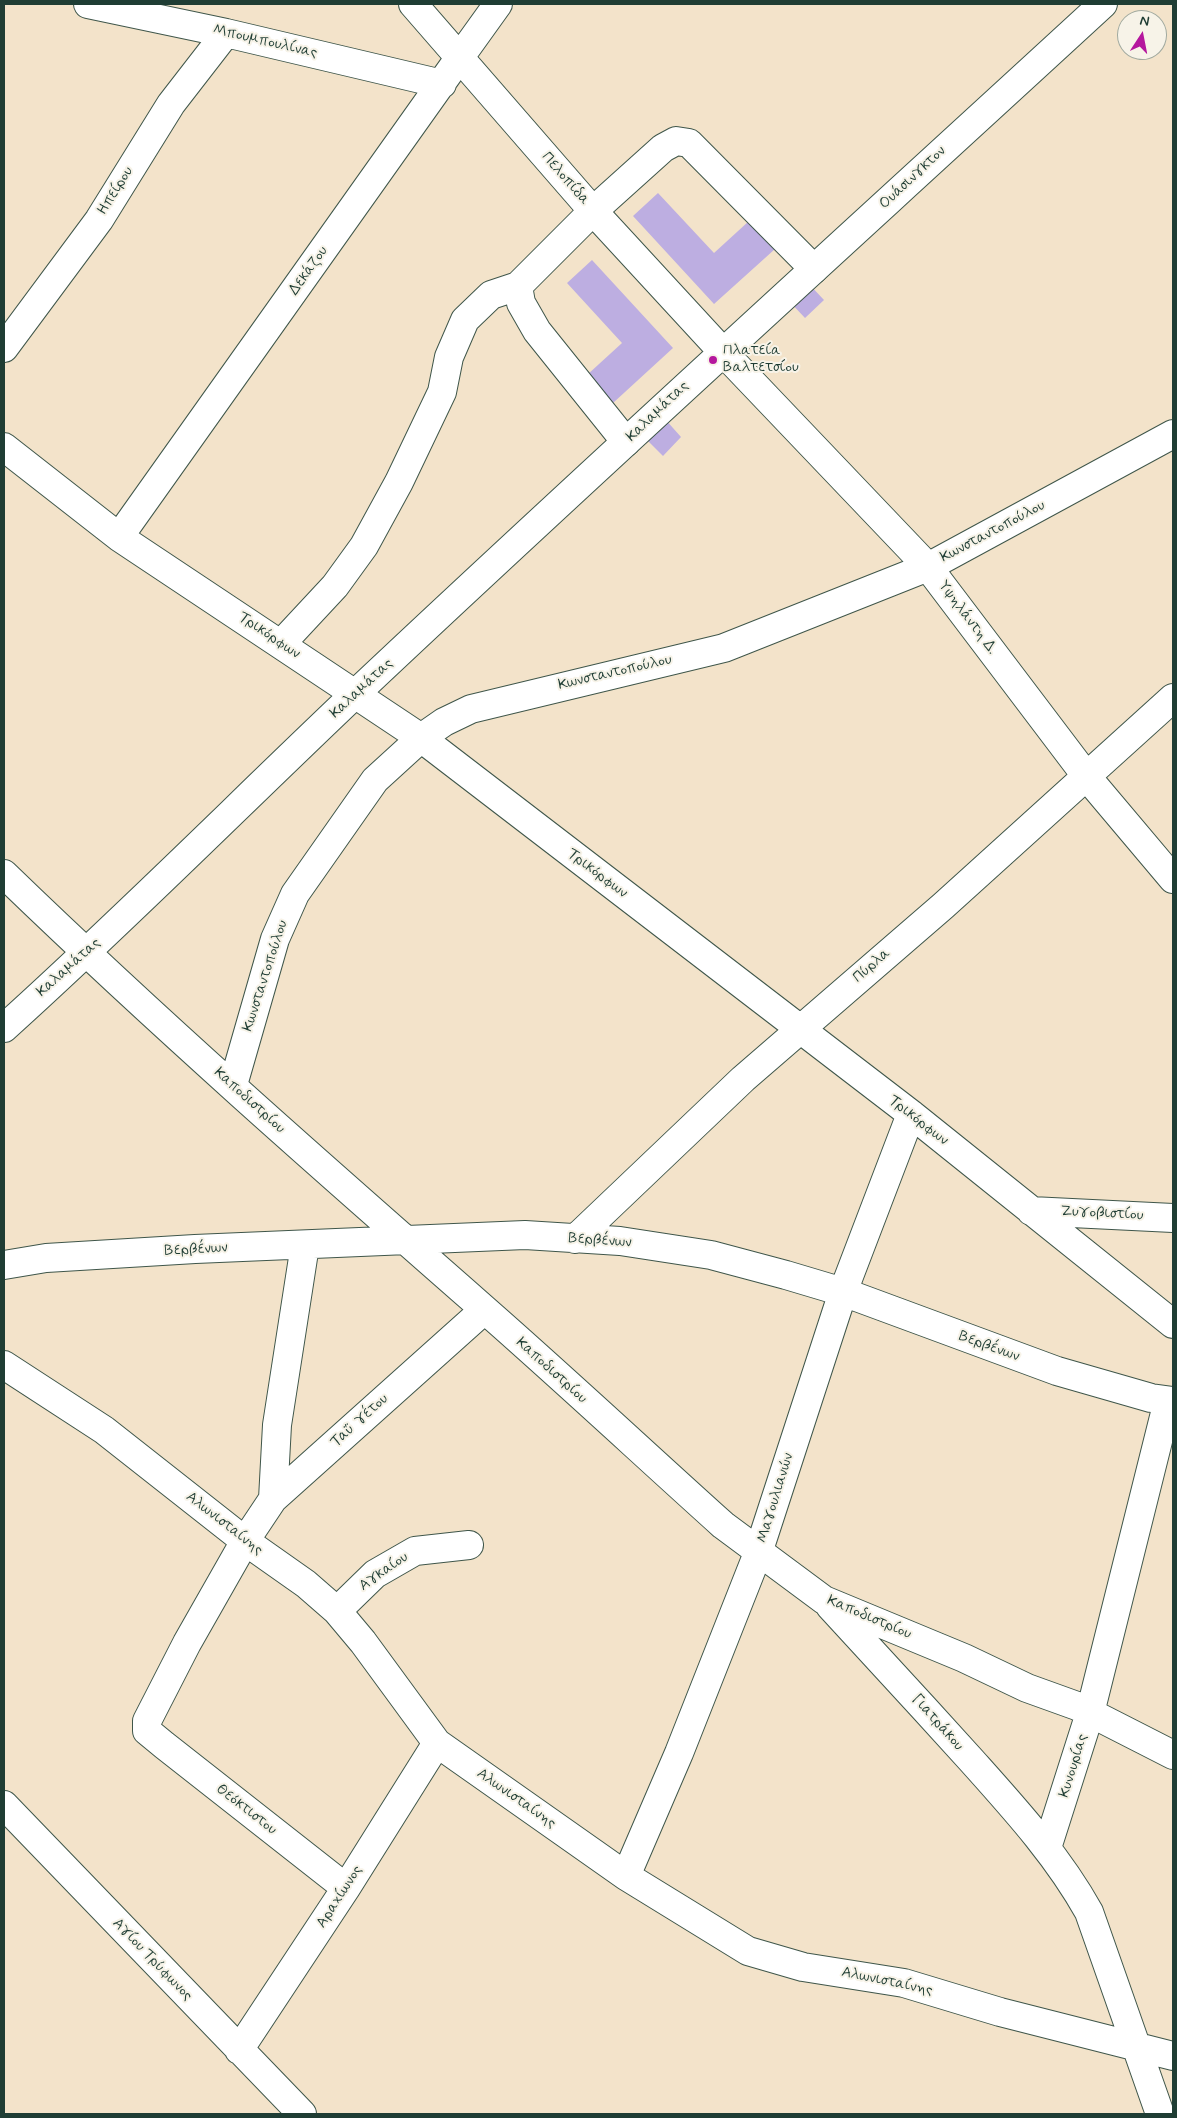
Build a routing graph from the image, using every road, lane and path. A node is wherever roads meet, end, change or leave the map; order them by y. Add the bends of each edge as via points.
1 (88, 4) edge
2 (413, 4) edge
3 (498, 4) edge
4 (1103, 4) edge
5 (226, 33) junction
6 (460, 57) junction
7 (442, 84) junction
8 (593, 211) junction
9 (814, 270) junction
10 (518, 286) junction
11 (4, 348) edge
12 (722, 351) junction
13 (1173, 434) edge
14 (626, 442) junction
15 (4, 447) edge
16 (119, 537) junction
17 (928, 567) junction
18 (281, 644) junction
19 (355, 695) junction
20 (1173, 698) edge
21 (421, 738) junction
22 (1087, 777) junction
23 (4, 874) edge
24 (1173, 880) edge
25 (86, 954) junction
26 (4, 1028) edge
27 (799, 1028) junction
28 (233, 1085) junction
29 (911, 1114) junction
30 (1031, 1211) junction
31 (1173, 1218) edge
32 (575, 1239) junction
33 (405, 1242) junction
34 (305, 1245) junction
35 (4, 1265) edge
36 (843, 1292) junction
37 (484, 1310) junction
38 (1173, 1324) edge
39 (4, 1365) edge
40 (1171, 1401) edge
41 (273, 1499) junction
42 (245, 1541) junction
43 (469, 1545) dead end
44 (758, 1553) junction
45 (824, 1600) junction
46 (337, 1611) junction
47 (1090, 1713) junction
48 (147, 1731) joint
49 (437, 1742) junction
50 (1173, 1755) edge
51 (4, 1805) edge
52 (1047, 1848) junction
53 (626, 1876) junction
54 (346, 1888) junction
55 (1135, 2048) junction
56 (239, 2050) junction
57 (1173, 2056) edge
58 (302, 2114) edge
59 (1160, 2114) edge

1 - 5 street, Μπουμπουλίνας
2 - 6 street, Πελοπίδα
3 - 6 street, Δεκάζου
4 - 9 street, Ουάσινγκτον
5 - 7 street, Μπουμπουλίνας
5 - 11 street, Ηπείρου via 171,104 98,220
6 - 7 street, Δεκάζου
6 - 8 street, Πελοπίδα
7 - 16 street, Δεκάζου
8 - 9 street via 663,148 676,140 688,143
8 - 10 street
8 - 12 street, Πελοπίδα
9 - 12 street, Ουάσινγκτον
10 - 14 street via 521,303 537,331
10 - 18 street via 491,296 465,320 449,357 442,392 364,546 336,586
12 - 14 street, Καλαμάτας
12 - 17 street, Υψηλάντη Δ.
13 - 17 street, Κωνσταντοπούλου
14 - 19 street, Καλαμάτας
15 - 16 street, Τρικόρφων
16 - 18 street, Τρικόρφων
17 - 21 street, Κωνσταντοπούλου via 724,648 471,709
17 - 22 street, Υψηλάντη Δ.
18 - 19 street, Τρικόρφων
19 - 21 street, Τρικόρφων
19 - 25 street, Καλαμάτας
20 - 22 street, Πύρλα
21 - 27 street, Τρικόρφων
21 - 28 street, Κωνσταντοπούλου via 375,780 295,894 275,939
22 - 24 street, Υψηλάντη Δ.
22 - 27 street, Πύρλα via 943,906
23 - 25 street, Καποδιστρίου
25 - 26 street, Καλαμάτας
25 - 28 street, Καποδιστρίου
27 - 29 street, Τρικόρφων
27 - 32 street, Πύρλα
28 - 33 street, Καποδιστρίου
29 - 30 street, Τρικόρφων
29 - 36 street, Μαγουλιανών
30 - 31 street, Ζυγοβιστίου
30 - 38 street, Τρικόρφων
32 - 33 street, Βερβένων via 526,1235
32 - 36 street, Βερβένων via 620,1241 711,1255
33 - 34 street, Βερβένων
33 - 37 street, Καποδιστρίου
34 - 35 street, Βερβένων via 46,1258
34 - 41 street via 277,1425
36 - 40 street, Βερβένων via 1057,1371
36 - 44 street, Μαγουλιανών
37 - 41 street, Ταΰγέτου
37 - 44 street, Καποδιστρίου
39 - 42 street, Αλωνισταίνης via 104,1430
40 - 47 street, Κυνουρίας
41 - 42 street, Ταΰγέτου
42 - 46 street, Αλωνισταίνης via 306,1584
42 - 48 street, Ταΰγέτου via 186,1643 147,1721
43 - 46 street, Αγκαίου via 415,1551 375,1574
44 - 45 street, Καποδιστρίου
44 - 53 street, Μαγουλιανών via 679,1753
45 - 47 street, Καποδιστρίου
45 - 52 street, Γιατράκου
46 - 49 street, Αλωνισταίνης
47 - 50 street, Καποδιστρίου
47 - 52 street, Κυνουρίας
48 - 54 street, Θεόκτιστου
49 - 53 street, Αλωνισταίνης
49 - 54 street, Αραχίωνος
51 - 56 street, Αγίου Τρύφωνος
52 - 55 street via 1089,1912
53 - 55 street, Αλωνισταίνης via 748,1951 803,1967 904,1983
54 - 56 street, Αραχίωνος
55 - 57 street, Αλωνισταίνης
55 - 59 street
56 - 58 street, Αγίου Τρύφωνος

